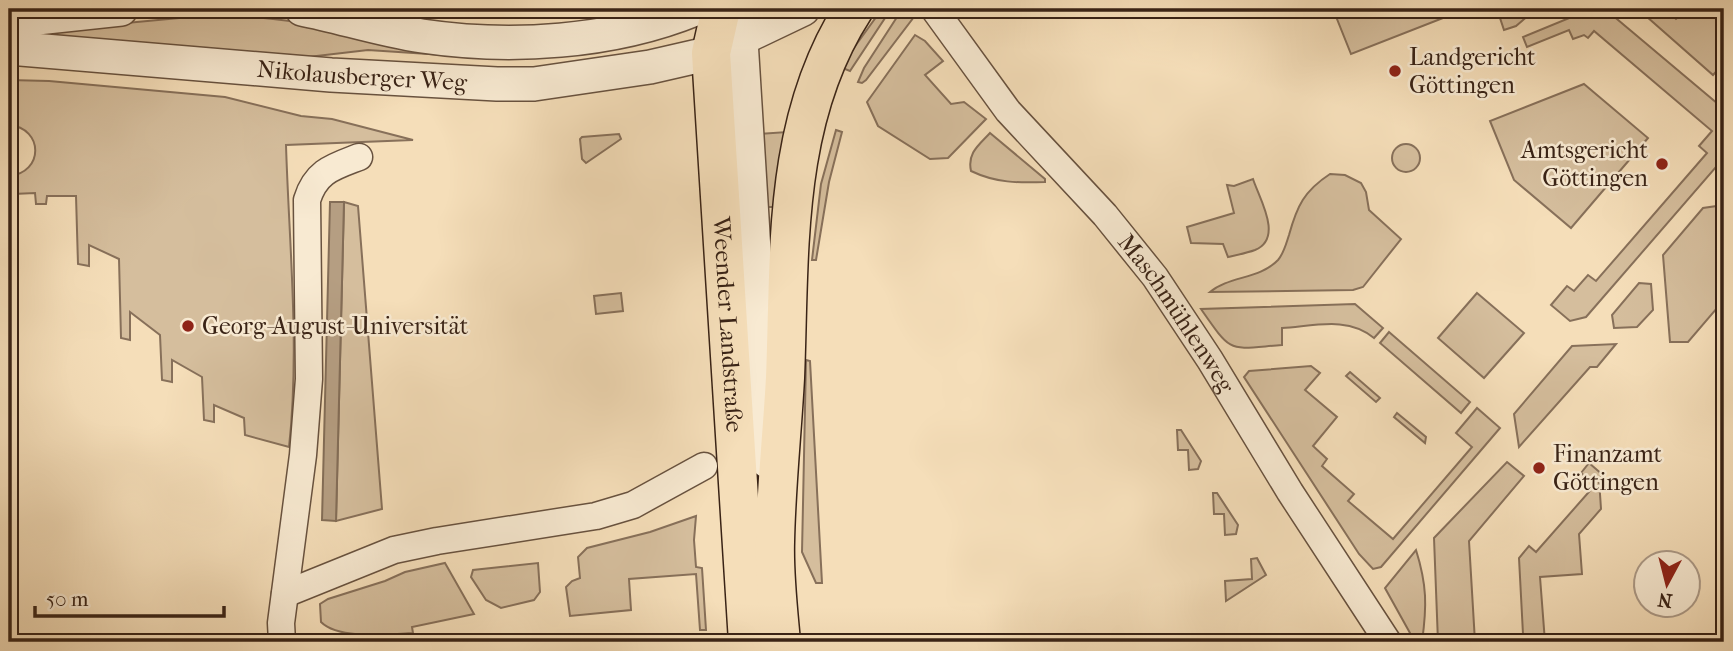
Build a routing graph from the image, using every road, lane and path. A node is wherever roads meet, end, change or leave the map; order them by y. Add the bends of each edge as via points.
1 (121, 9) edge
2 (302, 9) edge
3 (695, 9) edge
4 (729, 9) edge
5 (803, 9) edge
6 (854, 9) edge
7 (934, 9) edge
8 (9, 22) edge
9 (724, 34) edge
10 (9, 48) edge
11 (359, 158) dead end
12 (704, 466) dead end
13 (774, 544) junction
14 (285, 594) junction
15 (282, 642) edge
16 (748, 642) edge
17 (780, 642) edge
18 (1388, 642) edge

1 - 8 street
2 - 3 street, Nikolausberger Weg via 422,36 507,42 623,30
4 - 9 street, Weender Landstraße
5 - 9 street, Nikolausberger Weg
6 - 13 main road, Weender Landstraße via 814,90 792,193
7 - 18 street, Maschmühlenweg via 1008,111 1105,215 1155,277
9 - 10 street, Nikolausberger Weg via 650,67 534,84 331,75
9 - 13 street, Weender Landstraße
9 - 16 main road, Weender Landstraße
11 - 14 street via 317,177 307,200 309,379
12 - 14 street via 634,505 596,516 394,550
13 - 17 main road, Weender Landstraße
14 - 15 street

